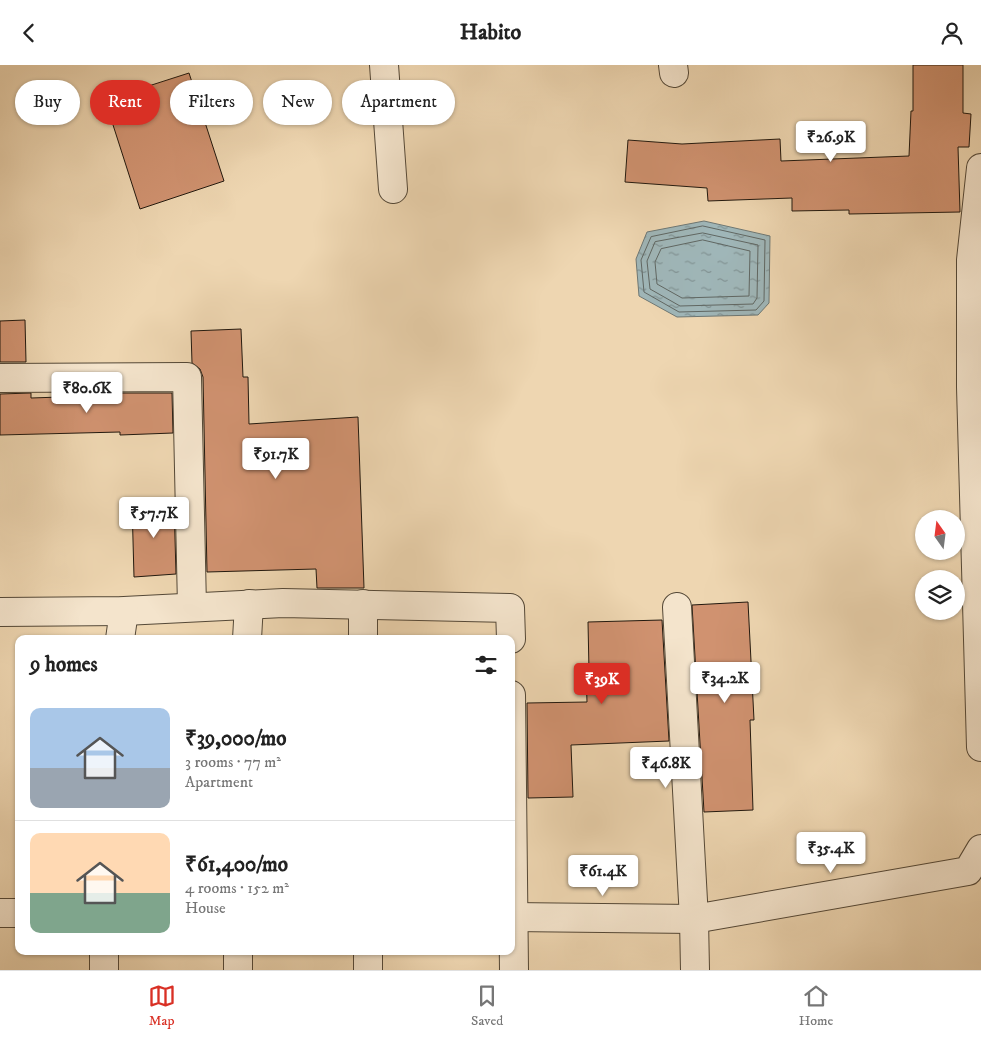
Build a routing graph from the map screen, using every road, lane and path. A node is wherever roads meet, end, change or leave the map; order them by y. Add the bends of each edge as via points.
1 (384, 65) edge
2 (981, 168) edge
3 (393, 189) dead end
4 (0, 378) edge
5 (249, 604) junction
6 (363, 604) junction
7 (192, 607) junction
8 (677, 607) dead end
9 (124, 611) junction
10 (0, 612) edge
11 (121, 635) edge
12 (247, 635) edge
13 (363, 635) edge
14 (511, 635) edge
15 (981, 747) edge
16 (981, 849) edge
17 (0, 913) edge
18 (15, 913) edge
19 (515, 917) edge
20 (694, 919) junction
21 (104, 955) edge
22 (238, 955) edge
23 (368, 955) edge
24 (513, 955) edge
25 (104, 970) edge
26 (238, 970) edge
27 (368, 970) edge
28 (514, 970) edge
29 (695, 970) edge

1 - 3 street
2 - 15 street via 971,260 971,387
4 - 7 street via 187,377
5 - 6 street
5 - 7 street
5 - 12 street
6 - 13 street
6 - 14 street via 510,608
7 - 9 street
8 - 20 street
9 - 10 street
9 - 11 street
16 - 20 street via 968,871
17 - 18 street
19 - 20 street
20 - 29 street
21 - 25 street
22 - 26 street
23 - 27 street
24 - 28 street

